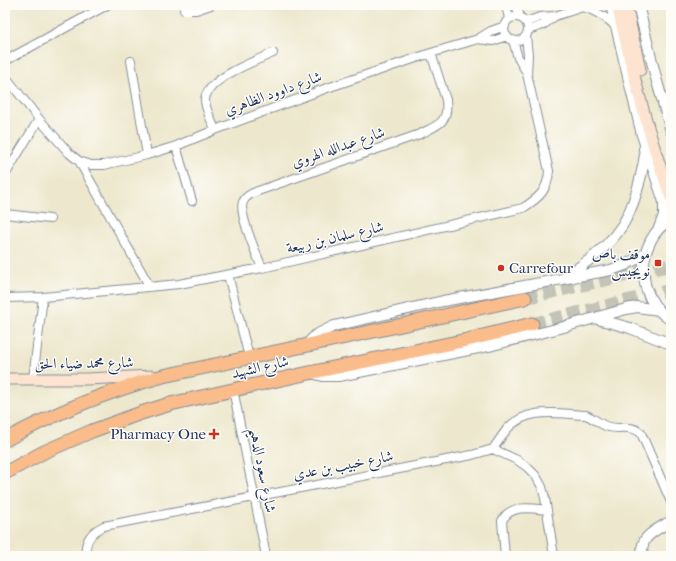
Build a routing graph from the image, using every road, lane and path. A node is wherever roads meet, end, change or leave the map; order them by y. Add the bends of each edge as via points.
1 (107, 5) edge
2 (210, 5) edge
3 (506, 5) edge
4 (516, 5) edge
5 (610, 5) edge
6 (617, 5) edge
7 (626, 5) edge
8 (638, 5) edge
9 (584, 6) edge
10 (184, 10) dead end
11 (507, 23) junction
12 (525, 26) junction
13 (616, 27) junction
14 (510, 38) junction
15 (478, 39) junction
16 (273, 53) dead end
17 (431, 53) junction
18 (5, 61) edge
19 (131, 61) dead end
20 (527, 74) junction
21 (5, 76) edge
22 (39, 119) junction
23 (215, 130) junction
24 (671, 131) edge
25 (642, 135) junction
26 (176, 146) junction
27 (147, 155) junction
28 (79, 161) junction
29 (5, 175) edge
30 (671, 178) edge
31 (671, 198) edge
32 (192, 201) dead end
33 (5, 214) edge
34 (50, 218) dead end
35 (671, 219) edge
36 (659, 228) junction
37 (645, 254) junction
38 (262, 268) junction
39 (228, 275) junction
40 (562, 278) junction
41 (150, 287) junction
42 (43, 297) junction
43 (5, 298) edge
44 (525, 298) tunnel mouth
45 (659, 310) junction
46 (594, 318) junction
47 (671, 320) edge
48 (532, 324) tunnel mouth
49 (671, 344) edge
50 (306, 345) junction
51 (249, 357) junction
52 (309, 373) junction
53 (163, 376) junction
54 (5, 379) edge
55 (34, 379) junction
56 (233, 390) junction
57 (5, 440) edge
58 (492, 449) junction
59 (5, 473) edge
60 (255, 496) junction
61 (671, 502) edge
62 (547, 510) junction
63 (671, 521) edge
64 (86, 556) edge
65 (266, 556) edge
66 (505, 556) edge
67 (554, 556) edge
68 (643, 556) edge

1 - 18 street
2 - 10 street via 196,10
3 - 11 street
4 - 12 street, شارع سلمان بن ربيعة
5 - 13 street
6 - 31 main road via 649,133
7 - 30 main road via 646,95
8 - 24 street
9 - 12 street via 555,16 543,25
9 - 13 street via 602,14
11 - 12 street via 516,17
11 - 14 street via 505,32
11 - 15 street, شارع داوود الظاهري
12 - 14 street via 520,40
12 - 20 street, شارع سلمان بن ربيعة
13 - 25 street
14 - 15 street, شارع داوود الظاهري via 493,41
14 - 20 street, شارع سلمان بن ربيعة
15 - 17 street, شارع داوود الظاهري
16 - 23 street via 225,76 209,88 205,104
17 - 23 street, شارع داوود الظاهري via 326,88
17 - 38 street, شارع عبدالله الهروي via 447,107 444,120 437,126 258,191 243,201 243,219
19 - 27 street
20 - 38 street, شارع سلمان بن ربيعة via 549,171 548,181 534,201 523,208
21 - 22 street
22 - 28 street via 68,153
22 - 29 street
23 - 26 street, شارع داوود الظاهري
25 - 36 street via 664,202 664,215
25 - 40 street via 645,155 632,210 611,242 597,255
26 - 27 street, شارع داوود الظاهري
26 - 32 street
27 - 28 street, شارع داوود الظاهري via 104,165 91,165
28 - 41 street
33 - 34 street
35 - 36 street
36 - 37 street
37 - 40 street via 620,267
37 - 45 street via 645,284 650,298
38 - 39 street, شارع سلمان بن ربيعة
39 - 41 street, شارع سلمان بن ربيعة
39 - 51 street
40 - 50 street via 443,301 334,326 316,335
41 - 42 street, شارع سلمان بن ربيعة
42 - 43 street
42 - 55 street
44 - 50 highway, شارع الشهيد
45 - 46 street via 637,307
45 - 47 street
46 - 49 street via 630,328
46 - 52 street via 493,345 339,376
48 - 52 highway, شارع الشهيد
50 - 51 highway, شارع الشهيد
51 - 53 highway, شارع الشهيد
52 - 56 highway, شارع الشهيد
53 - 55 main road, شارع محمد ضياء الحق
53 - 57 highway, شارع الشهيد via 130,385 84,403 36,423
54 - 55 main road, شارع محمد ضياء الحق
56 - 59 highway, شارع الشهيد via 140,412 44,452
56 - 60 street, شارع سعود الدهيم
58 - 60 street, شارع خبيب بن عدي
58 - 61 street via 508,428 528,415 538,413 586,415 608,427 630,427 641,433
58 - 62 street via 517,460 536,476 542,487
60 - 64 street, شارع خبيب بن عدي via 104,526 90,535 86,543
60 - 65 street, شارع سعود الدهيم
62 - 66 street via 515,509 504,517 502,522
62 - 67 street
63 - 68 street via 643,542

